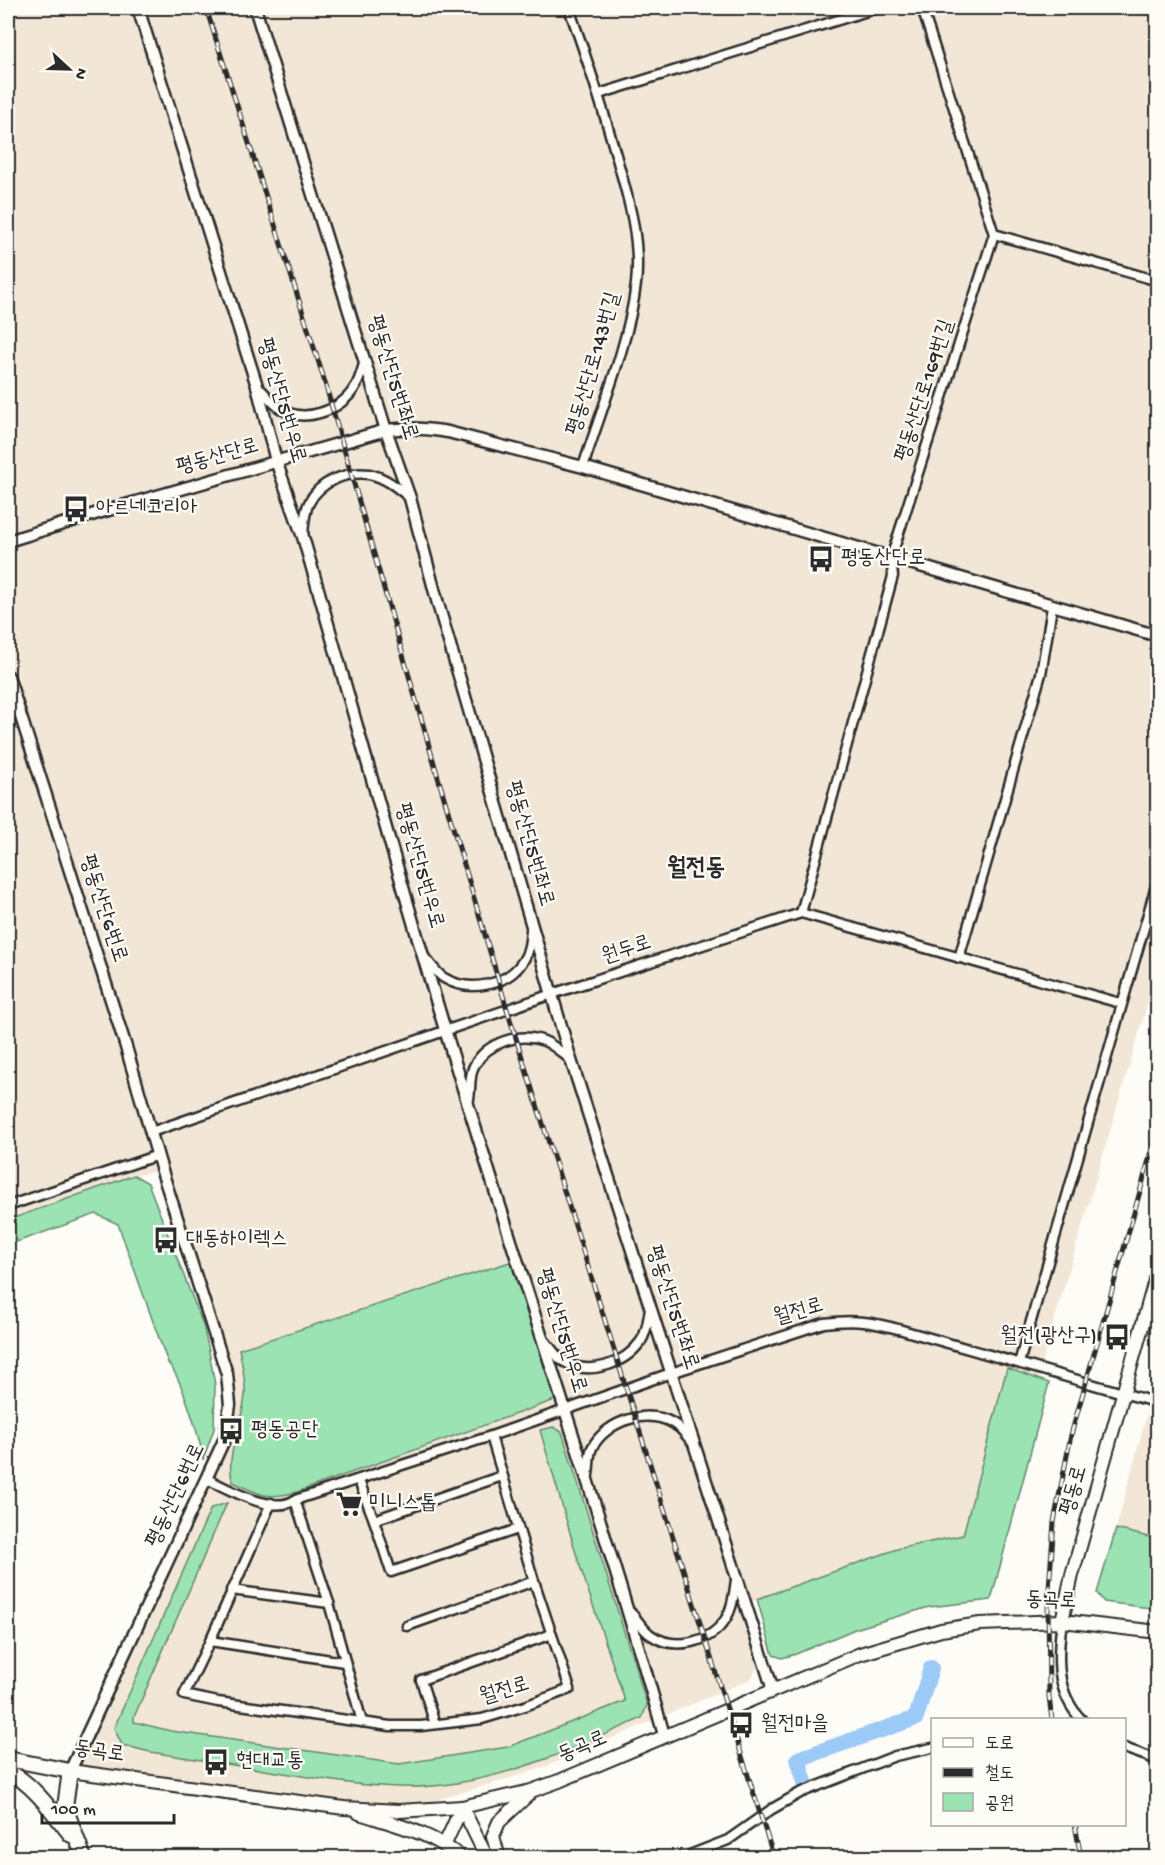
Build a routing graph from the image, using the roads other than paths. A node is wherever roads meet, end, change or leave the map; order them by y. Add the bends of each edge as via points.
1 (138, 8) edge
2 (255, 8) edge
3 (569, 8) edge
4 (877, 8) edge
5 (922, 8) edge
6 (599, 94) junction
7 (994, 234) junction
8 (1158, 281) edge
9 (365, 360) junction
10 (257, 386) junction
11 (386, 430) junction
12 (276, 461) junction
13 (583, 467) junction
14 (410, 498) junction
15 (303, 537) junction
16 (8, 541) edge
17 (891, 558) junction
18 (1052, 607) junction
19 (1158, 636) edge
20 (8, 676) edge
21 (1158, 879) edge
22 (801, 913) junction
23 (532, 926) junction
24 (424, 958) junction
25 (958, 958) junction
26 (552, 994) junction
27 (1120, 1003) junction
28 (445, 1032) junction
29 (571, 1060) junction
30 (468, 1103) junction
31 (151, 1132) junction
32 (158, 1155) junction
33 (8, 1206) edge
34 (1158, 1270) edge
35 (650, 1307) junction
36 (544, 1340) junction
37 (1018, 1363) junction
38 (671, 1373) junction
39 (1123, 1394) junction
40 (1158, 1403) edge
41 (564, 1410) junction
42 (491, 1437) junction
43 (693, 1444) junction
44 (502, 1476) junction
45 (207, 1479) junction
46 (358, 1481) junction
47 (586, 1482) junction
48 (295, 1500) junction
49 (271, 1503) junction
50 (374, 1521) junction
51 (518, 1528) junction
52 (736, 1578) junction
53 (534, 1581) junction
54 (231, 1590) junction
55 (329, 1603) junction
56 (629, 1611) junction
57 (1062, 1622) junction
58 (407, 1626) dead end
59 (1158, 1632) edge
60 (552, 1634) junction
61 (210, 1641) junction
62 (344, 1662) junction
63 (772, 1690) junction
64 (1081, 1718) edge
65 (362, 1722) junction
66 (435, 1725) junction
67 (664, 1735) junction
68 (931, 1748) edge
69 (1126, 1748) edge
70 (8, 1760) edge
71 (1158, 1760) edge
72 (70, 1771) junction
73 (8, 1772) edge
74 (531, 1791) junction
75 (462, 1807) junction
76 (344, 1808) junction
77 (76, 1841) junction
78 (444, 1845) junction
79 (84, 1857) edge
80 (461, 1857) edge
81 (487, 1857) edge
82 (499, 1857) edge
83 (682, 1857) edge

1 - 10 street, 평동산단5번우로
2 - 9 street, 평동산단5번좌로
3 - 6 street, 평동산단로143번길
4 - 6 street
5 - 7 street
6 - 13 street, 평동산단로143번길 via 632,210 636,282 629,324
7 - 8 street
7 - 17 street, 평동산단로169번길
9 - 10 street via 349,396 320,413 295,414 281,409
9 - 11 street, 평동산단5번좌로
10 - 12 street, 평동산단5번우로
11 - 12 street, 평동산단로
11 - 13 street, 평동산단로 via 406,427 447,432
11 - 14 street, 평동산단5번좌로
12 - 15 street, 평동산단5번우로
12 - 16 street, 평동산단로
13 - 17 street, 평동산단로
14 - 15 street via 396,486 370,474 336,477 318,490 308,504
14 - 23 street, 평동산단5번좌로
15 - 24 street, 평동산단5번우로
17 - 18 street, 평동산단로
17 - 22 street via 893,576
18 - 19 street, 평동산단로
18 - 25 street via 1041,674
20 - 31 street, 평동산단6번로
21 - 27 street
22 - 25 street
22 - 26 street, 원두로
23 - 24 street via 523,961 514,972 486,985 452,982
23 - 26 street, 평동산단5번좌로
24 - 28 street, 평동산단5번우로
25 - 27 street
26 - 28 street, 원두로
26 - 29 street, 평동산단5번좌로
27 - 37 street
28 - 30 street, 평동산단5번우로
28 - 31 street, 원두로
29 - 30 street via 545,1042 522,1038 504,1041 493,1046 474,1066
29 - 35 street, 평동산단5번좌로
30 - 36 street, 평동산단5번우로
31 - 32 street, 평동산단6번로
32 - 33 street
32 - 45 street, 평동산단6번로 via 227,1374 230,1405 225,1438
34 - 39 main road, 평동로
35 - 36 street via 643,1339 631,1353 608,1366 586,1367 562,1361
35 - 38 street, 평동산단5번좌로
36 - 41 street, 평동산단5번우로
37 - 38 street, 월전로 via 851,1319 824,1323
37 - 39 street, 월전로
38 - 41 street, 월전로
38 - 43 street, 평동산단5번좌로
39 - 40 street, 월전로
39 - 57 main road, 평동로
41 - 42 street, 월전로
41 - 47 street, 평동산단5번우로
42 - 44 street, 월전로
42 - 46 street, 월전로
43 - 47 street via 677,1425 661,1419 645,1416 614,1424 602,1433 591,1450
43 - 52 street, 평동산단5번좌로
44 - 50 street
44 - 51 street, 월전로
45 - 49 street, 월전로 via 262,1503
45 - 72 street, 평동산단6번로
46 - 48 street, 월전로
46 - 50 street
47 - 56 street, 평동산단5번우로
48 - 49 street, 월전로 via 289,1504
48 - 55 street
49 - 54 street, 월전로
50 - 51 street via 391,1572
51 - 53 street, 월전로
52 - 56 street via 725,1620 714,1632 693,1642 672,1643 651,1635
52 - 63 street, 평동산단5번좌로
53 - 58 street
53 - 60 street, 월전로
54 - 55 street
54 - 61 street, 월전로
55 - 62 street
56 - 67 street, 평동산단5번우로
57 - 59 main road, 동곡로
57 - 63 main road, 동곡로 via 980,1624 941,1630 860,1654
57 - 64 street, 평동로 via 1057,1662 1061,1684
60 - 66 street via 421,1680
60 - 66 street, 월전로 via 570,1689 493,1716
61 - 62 street
61 - 65 street, 월전로 via 184,1695
62 - 65 street
63 - 67 main road, 동곡로
65 - 66 street, 월전로
67 - 74 main road, 동곡로
68 - 83 street via 895,1756 800,1793 728,1840
69 - 71 street
70 - 72 main road, 동곡로
72 - 76 main road, 동곡로
72 - 77 main road via 65,1807
73 - 77 main road via 37,1795
74 - 75 main road, 동곡로
74 - 82 main road via 499,1822 493,1836
75 - 76 main road, 동곡로
75 - 78 main road
75 - 81 main road
76 - 78 main road
77 - 79 main road
78 - 80 main road

